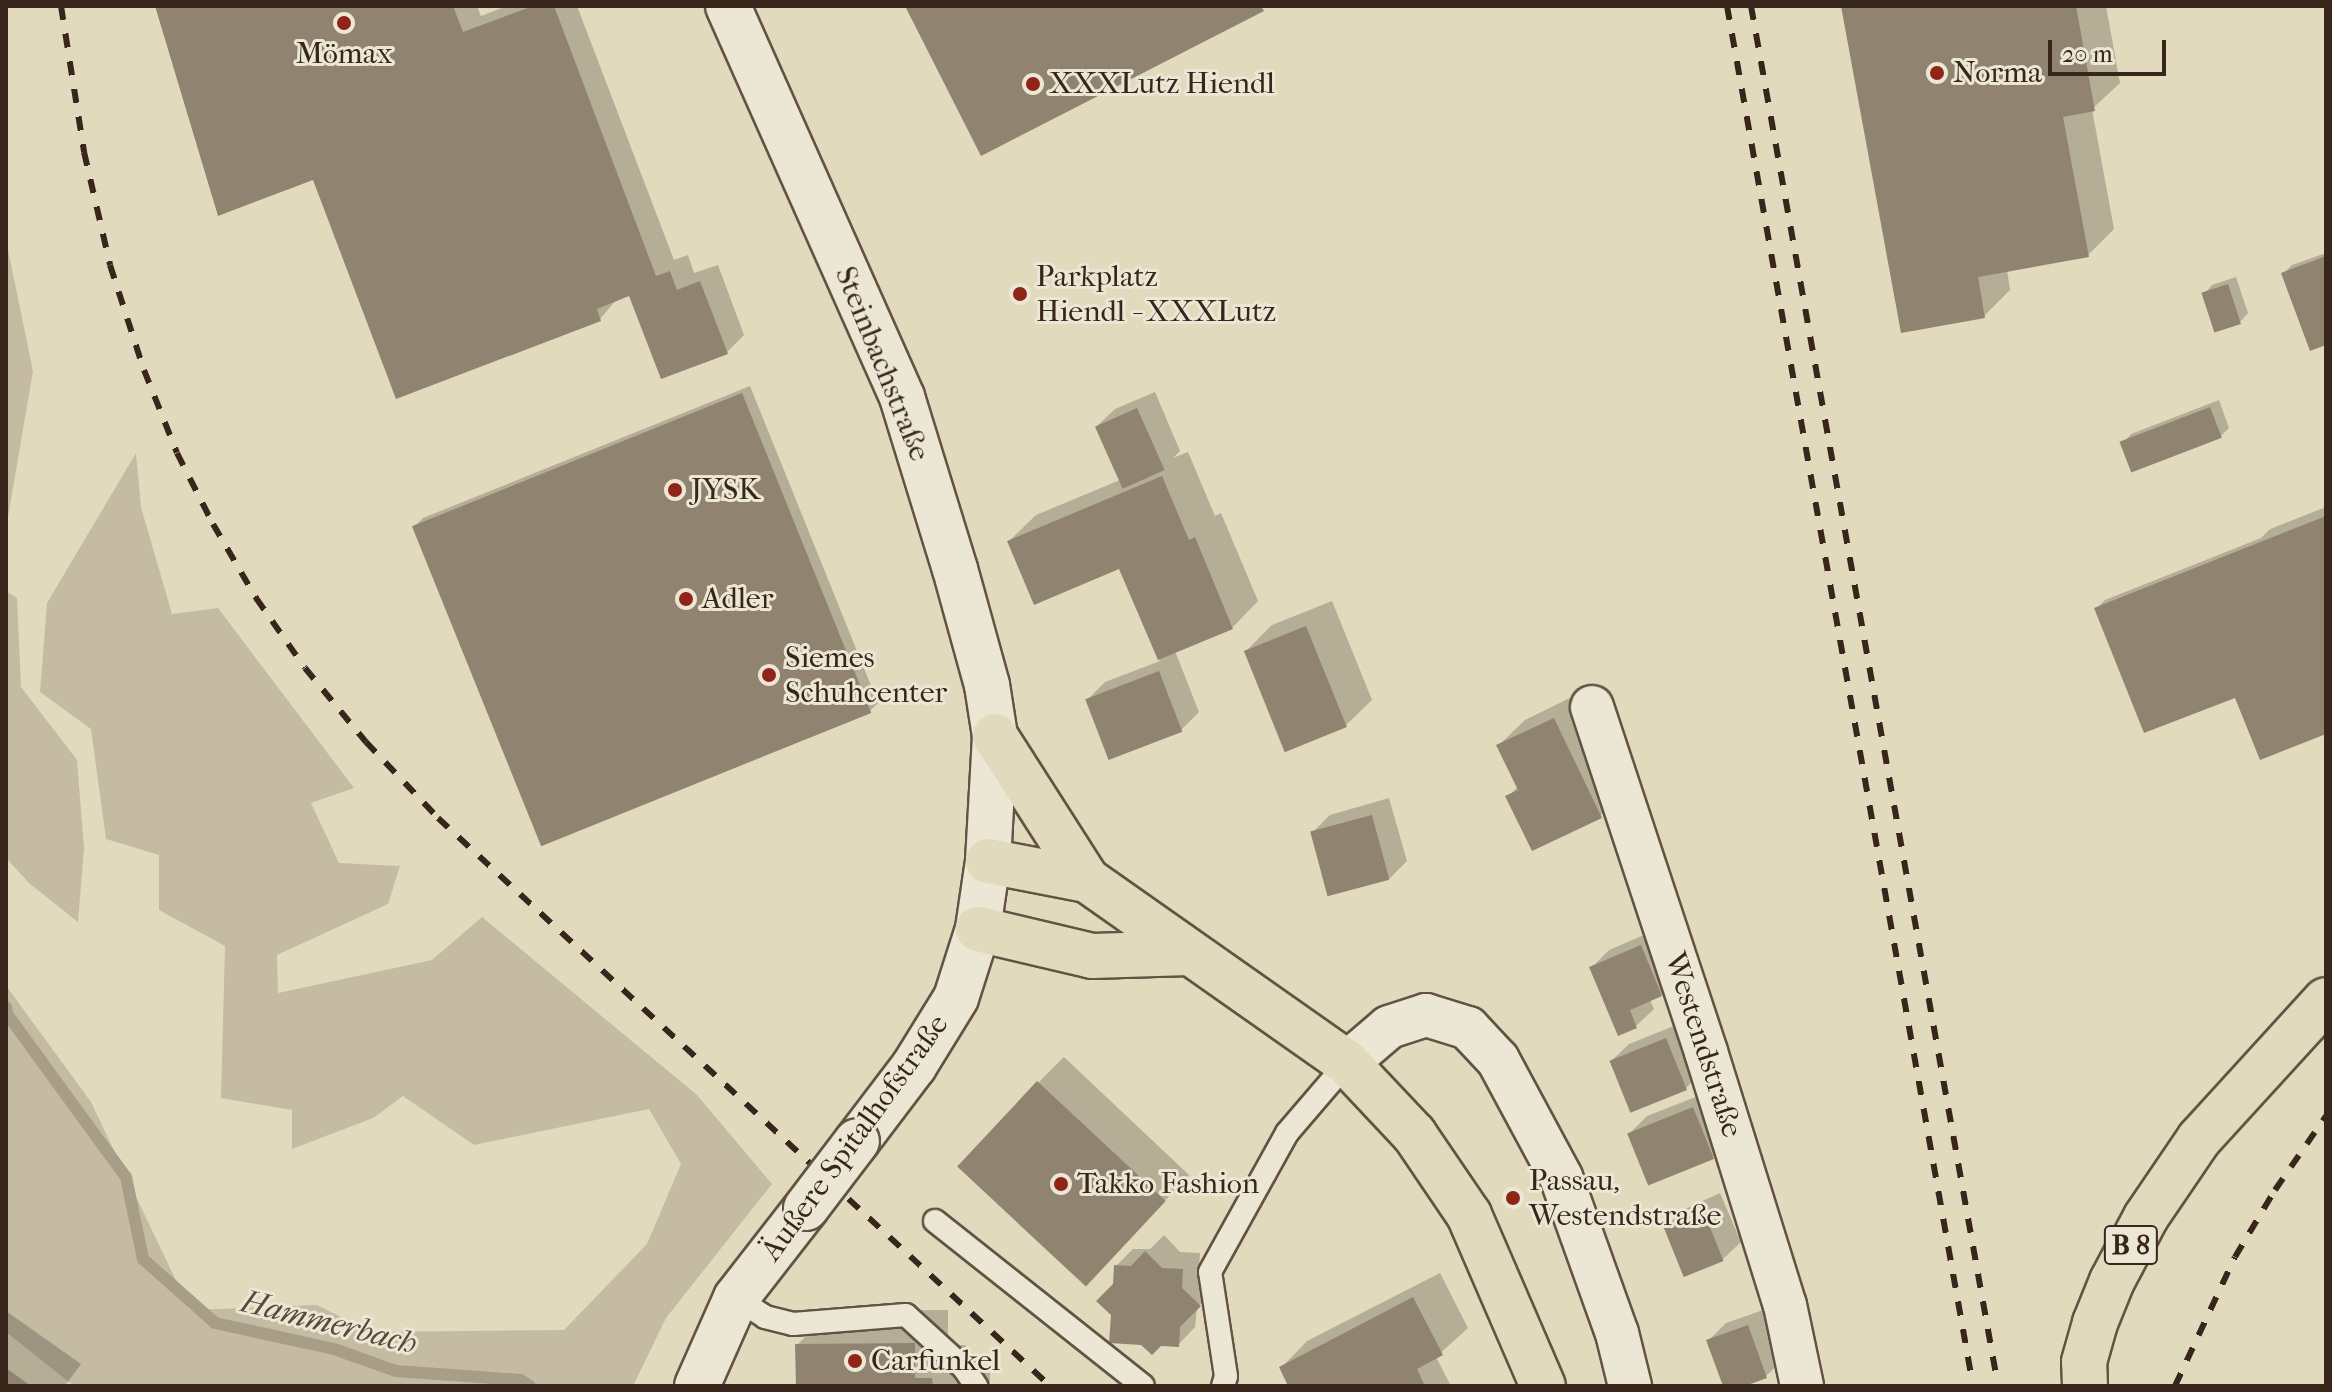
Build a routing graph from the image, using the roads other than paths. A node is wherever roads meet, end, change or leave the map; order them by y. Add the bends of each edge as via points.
1 (728, 6) edge
2 (1592, 707) dead end
3 (995, 736) junction
4 (988, 861) junction
5 (1087, 880) junction
6 (978, 929) junction
7 (1189, 953) junction
8 (2326, 1000) edge
9 (1347, 1063) junction
10 (935, 1221) dead end
11 (736, 1298) junction
12 (2085, 1374) edge
13 (697, 1386) edge
14 (976, 1386) edge
15 (1143, 1386) edge
16 (1223, 1386) edge
17 (1543, 1386) edge
18 (1630, 1386) edge
19 (1802, 1386) edge

1 - 3 street, Steinbachstraße via 902,397 975,642
2 - 19 street, Westendstraße via 1780,1290
3 - 4 street, Äußere Spitalhofstraße
3 - 5 main road
4 - 5 main road
4 - 6 street, Äußere Spitalhofstraße
5 - 7 main road
6 - 7 main road via 1092,956
6 - 11 street, Äußere Spitalhofstraße, bridge via 956,998 914,1066
7 - 9 main road
8 - 12 main road, B 8 via 2199,1139 2146,1217 2112,1281
9 - 16 lane via 1287,1133 1210,1272 1226,1376
9 - 17 main road via 1414,1134 1469,1215
9 - 18 street via 1389,1027 1426,1015 1468,1028 1498,1060 1561,1177 1617,1333
10 - 15 lane
11 - 13 street, Äußere Spitalhofstraße
11 - 14 lane via 765,1317 793,1324 906,1315 964,1368

